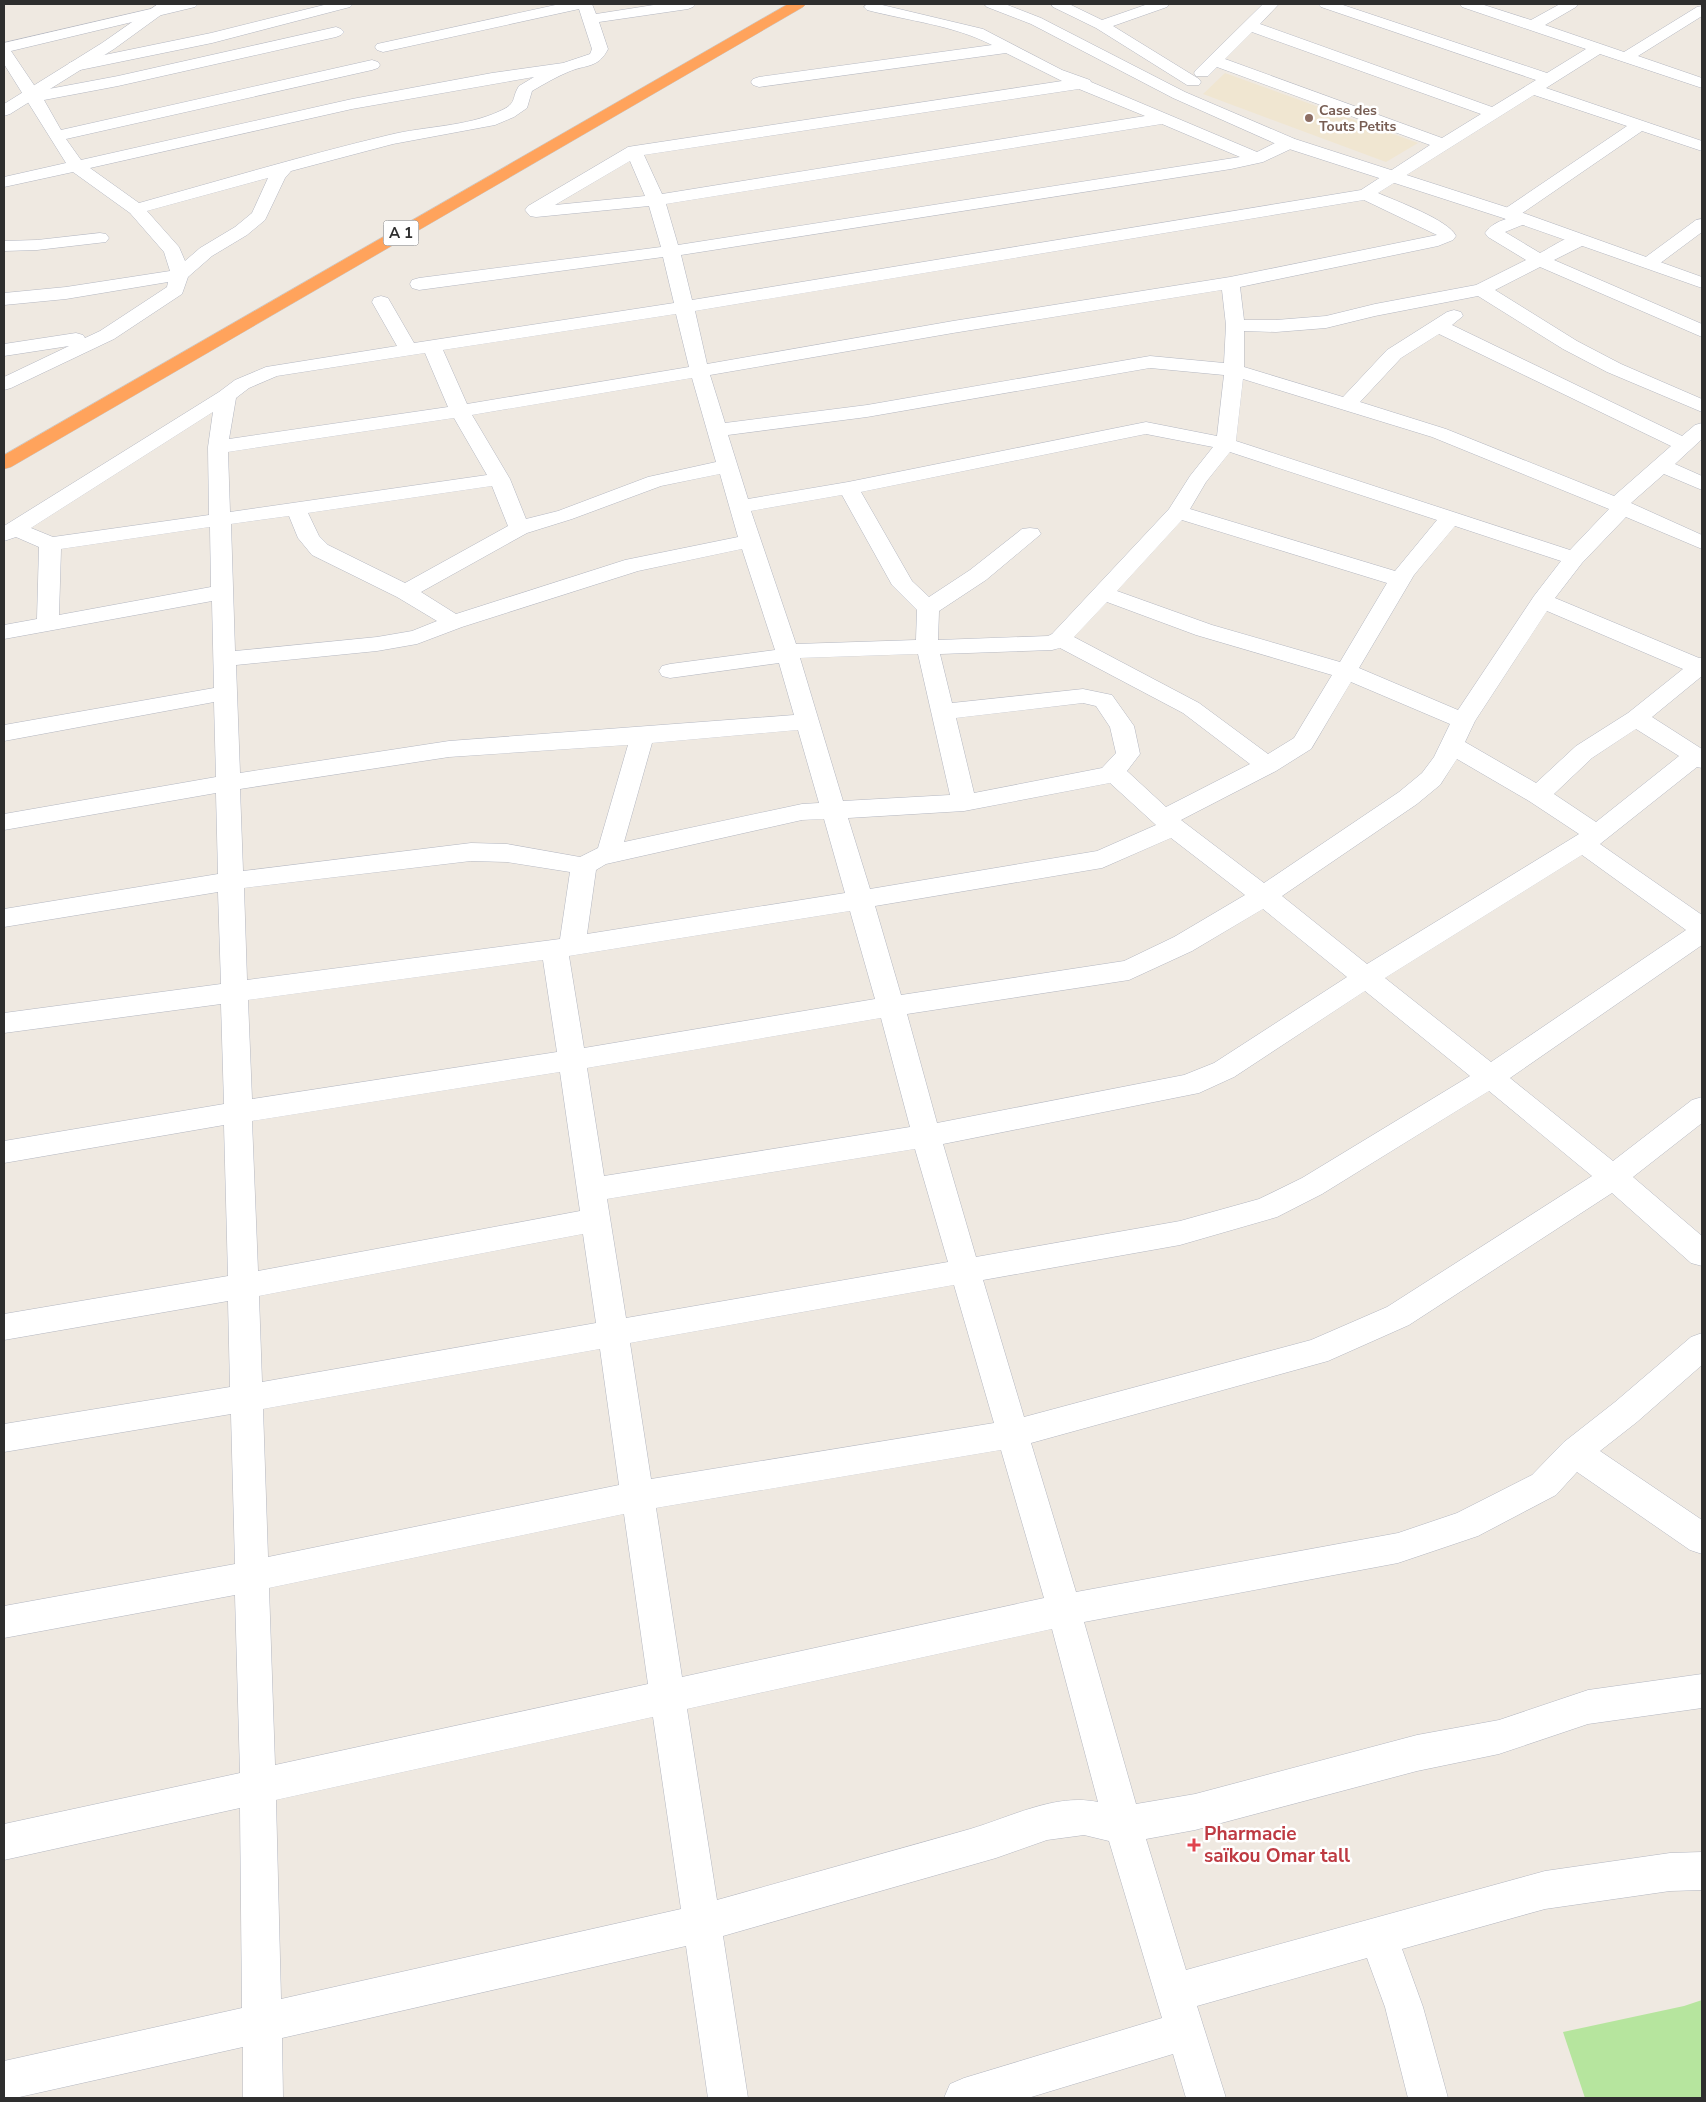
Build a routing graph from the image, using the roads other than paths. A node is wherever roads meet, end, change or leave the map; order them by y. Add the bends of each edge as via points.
1 (345, 4) edge
2 (580, 4) edge
3 (585, 4) edge
4 (688, 4) edge
5 (765, 4) edge
6 (798, 4) edge
7 (992, 4) edge
8 (1058, 4) edge
9 (1162, 4) edge
10 (1271, 4) edge
11 (1326, 4) edge
12 (1467, 4) edge
13 (1571, 4) edge
14 (872, 6) dead end
15 (539, 7) edge
16 (166, 8) edge
17 (1702, 10) edge
18 (190, 16) edge
19 (590, 19) junction
20 (1101, 25) junction
21 (1248, 25) junction
22 (1532, 26) junction
23 (336, 32) dead end
24 (212, 38) junction
25 (383, 47) dead end
26 (4, 48) edge
27 (1006, 48) junction
28 (1599, 48) junction
29 (4, 53) edge
30 (1626, 57) junction
31 (224, 58) junction
32 (1214, 61) junction
33 (372, 65) dead end
34 (75, 66) junction
35 (563, 68) junction
36 (1549, 79) junction
37 (759, 82) dead end
38 (1193, 82) junction
39 (1702, 82) edge
40 (1084, 83) junction
41 (1533, 89) junction
42 (253, 92) junction
43 (33, 95) junction
44 (1179, 95) junction
45 (4, 111) edge
46 (1494, 113) junction
47 (1166, 118) junction
48 (1640, 125) junction
49 (56, 136) junction
50 (1289, 143) junction
51 (1443, 144) junction
52 (1702, 146) edge
53 (634, 150) junction
54 (1257, 158) junction
55 (77, 166) junction
56 (285, 168) junction
57 (1390, 177) junction
58 (4, 182) edge
59 (1366, 194) junction
60 (656, 200) junction
61 (136, 209) junction
62 (1515, 216) junction
63 (1702, 224) edge
64 (100, 238) dead end
65 (1580, 240) junction
66 (4, 246) edge
67 (671, 252) junction
68 (1541, 261) junction
69 (1649, 263) junction
70 (180, 275) junction
71 (1230, 283) junction
72 (1702, 283) edge
73 (419, 284) dead end
74 (1486, 293) junction
75 (4, 298) edge
76 (381, 302) dead end
77 (686, 307) junction
78 (1235, 325) junction
79 (1438, 326) junction
80 (1702, 331) edge
81 (107, 335) junction
82 (182, 340) dead end
83 (431, 346) junction
84 (408, 349) junction
85 (4, 350) edge
86 (700, 370) junction
87 (1234, 370) junction
88 (4, 384) edge
89 (226, 396) junction
90 (1348, 404) junction
91 (1702, 406) edge
92 (460, 411) junction
93 (1702, 428) edge
94 (717, 430) junction
95 (1226, 444) junction
96 (1683, 444) junction
97 (218, 447) junction
98 (4, 463) edge
99 (1660, 465) junction
100 (728, 466) junction
101 (500, 479) junction
102 (1702, 484) edge
103 (848, 488) junction
104 (741, 506) junction
105 (1620, 506) junction
106 (296, 509) junction
107 (1178, 512) junction
108 (1450, 518) junction
109 (220, 520) junction
110 (520, 528) junction
111 (9, 531) edge
112 (1030, 534) dead end
113 (750, 541) junction
114 (1702, 543) edge
115 (50, 544) junction
116 (1574, 558) junction
117 (1400, 580) junction
118 (222, 592) junction
119 (405, 592) junction
120 (1103, 593) junction
121 (1542, 601) junction
122 (928, 608) junction
123 (454, 622) junction
124 (48, 624) junction
125 (4, 632) edge
126 (1060, 639) junction
127 (927, 646) junction
128 (788, 655) junction
129 (224, 660) junction
130 (1702, 667) edge
131 (670, 671) dead end
132 (1346, 671) junction
133 (226, 692) junction
134 (942, 712) junction
135 (1636, 718) junction
136 (1463, 720) junction
137 (807, 722) junction
138 (4, 733) edge
139 (642, 736) junction
140 (1452, 745) junction
141 (1699, 758) edge
142 (1267, 765) junction
143 (1110, 775) junction
144 (228, 783) junction
145 (1538, 796) junction
146 (964, 802) junction
147 (832, 810) junction
148 (4, 822) edge
149 (1169, 823) junction
150 (1590, 838) junction
151 (608, 854) junction
152 (584, 866) junction
153 (231, 881) junction
154 (1264, 896) junction
155 (858, 900) junction
156 (4, 918) edge
157 (1702, 928) edge
158 (1702, 932) edge
159 (564, 948) junction
160 (1365, 978) junction
161 (234, 992) junction
162 (891, 1006) junction
163 (4, 1023) edge
164 (572, 1060) junction
165 (1490, 1076) junction
166 (1702, 1108) edge
167 (238, 1112) junction
168 (926, 1136) junction
169 (4, 1152) edge
170 (1612, 1177) junction
171 (594, 1205) junction
172 (1702, 1254) edge
173 (966, 1270) junction
174 (243, 1286) junction
175 (4, 1327) edge
176 (613, 1332) junction
177 (1702, 1346) edge
178 (246, 1398) junction
179 (1013, 1434) junction
180 (4, 1438) edge
181 (1575, 1452) junction
182 (637, 1496) junction
183 (1702, 1539) edge
184 (252, 1576) junction
185 (1064, 1610) junction
186 (4, 1622) edge
187 (1702, 1691) edge
188 (667, 1695) junction
189 (258, 1785) junction
190 (1123, 1825) junction
191 (4, 1842) edge
192 (1702, 1871) edge
193 (702, 1923) junction
194 (1379, 1938) junction
195 (1175, 1993) junction
196 (262, 2022) junction
197 (1186, 2030) junction
198 (4, 2081) edge
199 (263, 2098) edge
200 (728, 2098) edge
201 (964, 2098) edge
202 (1206, 2098) edge
203 (1428, 2098) edge

1 - 24 street
2 - 15 street
3 - 19 street
4 - 19 street
5 - 82 highway, A 1
6 - 98 highway, A 1
7 - 44 street via 1036,21
8 - 20 street
9 - 20 street
10 - 21 street
11 - 36 street
12 - 22 street
13 - 22 street
14 - 27 street via 978,32
15 - 25 street
16 - 18 street
16 - 26 street
16 - 34 street
17 - 30 street
18 - 24 street
19 - 35 street via 600,49 596,57
20 - 38 street
21 - 32 street
21 - 46 street
22 - 28 street
23 - 31 street
24 - 31 street
24 - 34 street
27 - 37 street
27 - 40 street
28 - 30 street
28 - 36 street
29 - 43 street
30 - 39 street
31 - 42 street
31 - 43 street
32 - 38 street
32 - 51 street
33 - 42 street
34 - 43 street
35 - 55 street via 485,78 346,105
35 - 56 street via 525,89 520,104 508,114 489,122 393,139
36 - 41 street
38 - 44 street
40 - 47 street
40 - 53 street
41 - 46 street
41 - 48 street
42 - 49 street
43 - 45 street
43 - 49 street
44 - 50 street
46 - 51 street
47 - 54 street
47 - 60 street
48 - 52 street
48 - 62 street
49 - 55 street
50 - 54 street
50 - 57 street
51 - 57 street
53 - 60 street
53 - 60 street via 534,210
54 - 67 street
55 - 58 street
55 - 61 street
56 - 61 street
56 - 70 street via 277,177 259,216 206,252
57 - 59 street
57 - 62 street
59 - 71 street via 1439,228 1447,236 1438,241
59 - 77 street
60 - 67 street
61 - 70 street via 174,251
62 - 65 street
62 - 68 street via 1494,233
63 - 69 street
64 - 66 street
65 - 68 street
65 - 69 street
67 - 73 street
67 - 77 street
68 - 74 street
68 - 80 street
69 - 72 street
70 - 75 street via 66,293
70 - 81 street via 175,290
71 - 78 street
71 - 86 street
74 - 78 street via 1375,310 1326,322
74 - 79 street
74 - 91 street via 1570,345
76 - 84 street
77 - 83 street
77 - 86 street
78 - 87 street
79 - 90 street via 1394,354
79 - 96 street
81 - 85 street
81 - 88 street
83 - 84 street
83 - 92 street
84 - 89 street via 273,371 242,384
86 - 92 street
86 - 94 street
87 - 90 street
87 - 94 street via 1150,362 868,411
87 - 95 street
89 - 97 street
89 - 111 street
90 - 105 street via 1439,433
92 - 97 street
92 - 101 street
93 - 96 street
94 - 100 street
95 - 103 street via 1146,428
95 - 107 street via 1197,480
95 - 108 street
96 - 99 street
97 - 109 street
99 - 102 street
99 - 105 street
100 - 104 street
100 - 110 street via 655,481 574,512
101 - 106 street
101 - 110 street
103 - 104 street
103 - 122 street via 903,585
104 - 113 street
105 - 114 street
105 - 116 street
106 - 109 street
106 - 119 street via 309,538 320,550
107 - 117 street
107 - 120 street
108 - 116 street
108 - 117 street
109 - 115 street
109 - 118 street
110 - 119 street
111 - 115 street
112 - 122 street via 978,575
113 - 123 street via 633,564
113 - 128 street
115 - 124 street
116 - 121 street
117 - 132 street
118 - 124 street
118 - 129 street
119 - 123 street
120 - 126 street
120 - 132 street via 1204,630
121 - 130 street
121 - 136 street
122 - 127 street
123 - 129 street via 417,637 377,644
124 - 125 street
126 - 127 street via 1052,643
126 - 142 street via 1178,700
127 - 128 street via 798,651
127 - 134 street
128 - 131 street
128 - 137 street
129 - 133 street
130 - 135 street
132 - 136 street
132 - 142 street via 1303,743
133 - 138 street
133 - 144 street
134 - 143 street via 1083,696 1104,700 1122,726 1128,754
134 - 146 street
135 - 141 street
135 - 145 street via 1584,752
136 - 140 street
137 - 139 street
137 - 147 street
139 - 144 street via 449,748
139 - 151 street
140 - 145 street
140 - 154 street via 1431,779 1408,798
141 - 150 street
142 - 149 street
143 - 146 street
143 - 149 street via 1119,777
144 - 148 street
144 - 153 street
145 - 150 street
146 - 147 street
147 - 151 street via 802,812
147 - 155 street
149 - 154 street
149 - 155 street via 1102,859
150 - 157 street
150 - 160 street
151 - 152 street via 592,859
152 - 153 street via 507,853 471,852
152 - 159 street
153 - 156 street
153 - 161 street
154 - 160 street
154 - 162 street via 1183,944 1129,970
155 - 159 street
155 - 162 street
158 - 165 street
159 - 161 street
159 - 164 street
160 - 165 street
160 - 168 street via 1224,1070 1189,1084
161 - 163 street
161 - 167 street
162 - 164 street
162 - 168 street
164 - 167 street
164 - 171 street
165 - 170 street
165 - 173 street via 1312,1186 1267,1209 1180,1233
166 - 170 street
167 - 169 street
167 - 174 street
168 - 171 street
168 - 173 street
170 - 172 street
170 - 179 street via 1398,1316 1317,1352
171 - 174 street
171 - 176 street
173 - 176 street
173 - 179 street
174 - 175 street
174 - 178 street
176 - 178 street
176 - 182 street
177 - 181 street
178 - 180 street
178 - 184 street
179 - 182 street
179 - 185 street
181 - 183 street
181 - 185 street via 1544,1485 1466,1525 1398,1548
182 - 184 street
182 - 188 street
184 - 186 street
184 - 189 street
185 - 188 street
185 - 190 street
187 - 190 street via 1588,1707 1499,1737 1417,1753 1195,1812
188 - 189 street
188 - 193 street
189 - 191 street
189 - 196 street
190 - 193 street via 1084,1817 1047,1822 996,1840
190 - 195 street
192 - 194 street via 1670,1872 1545,1890
193 - 196 street
193 - 200 street
194 - 195 street
194 - 203 street via 1404,2007
195 - 197 street
196 - 198 street
196 - 199 street
197 - 201 street
197 - 202 street

